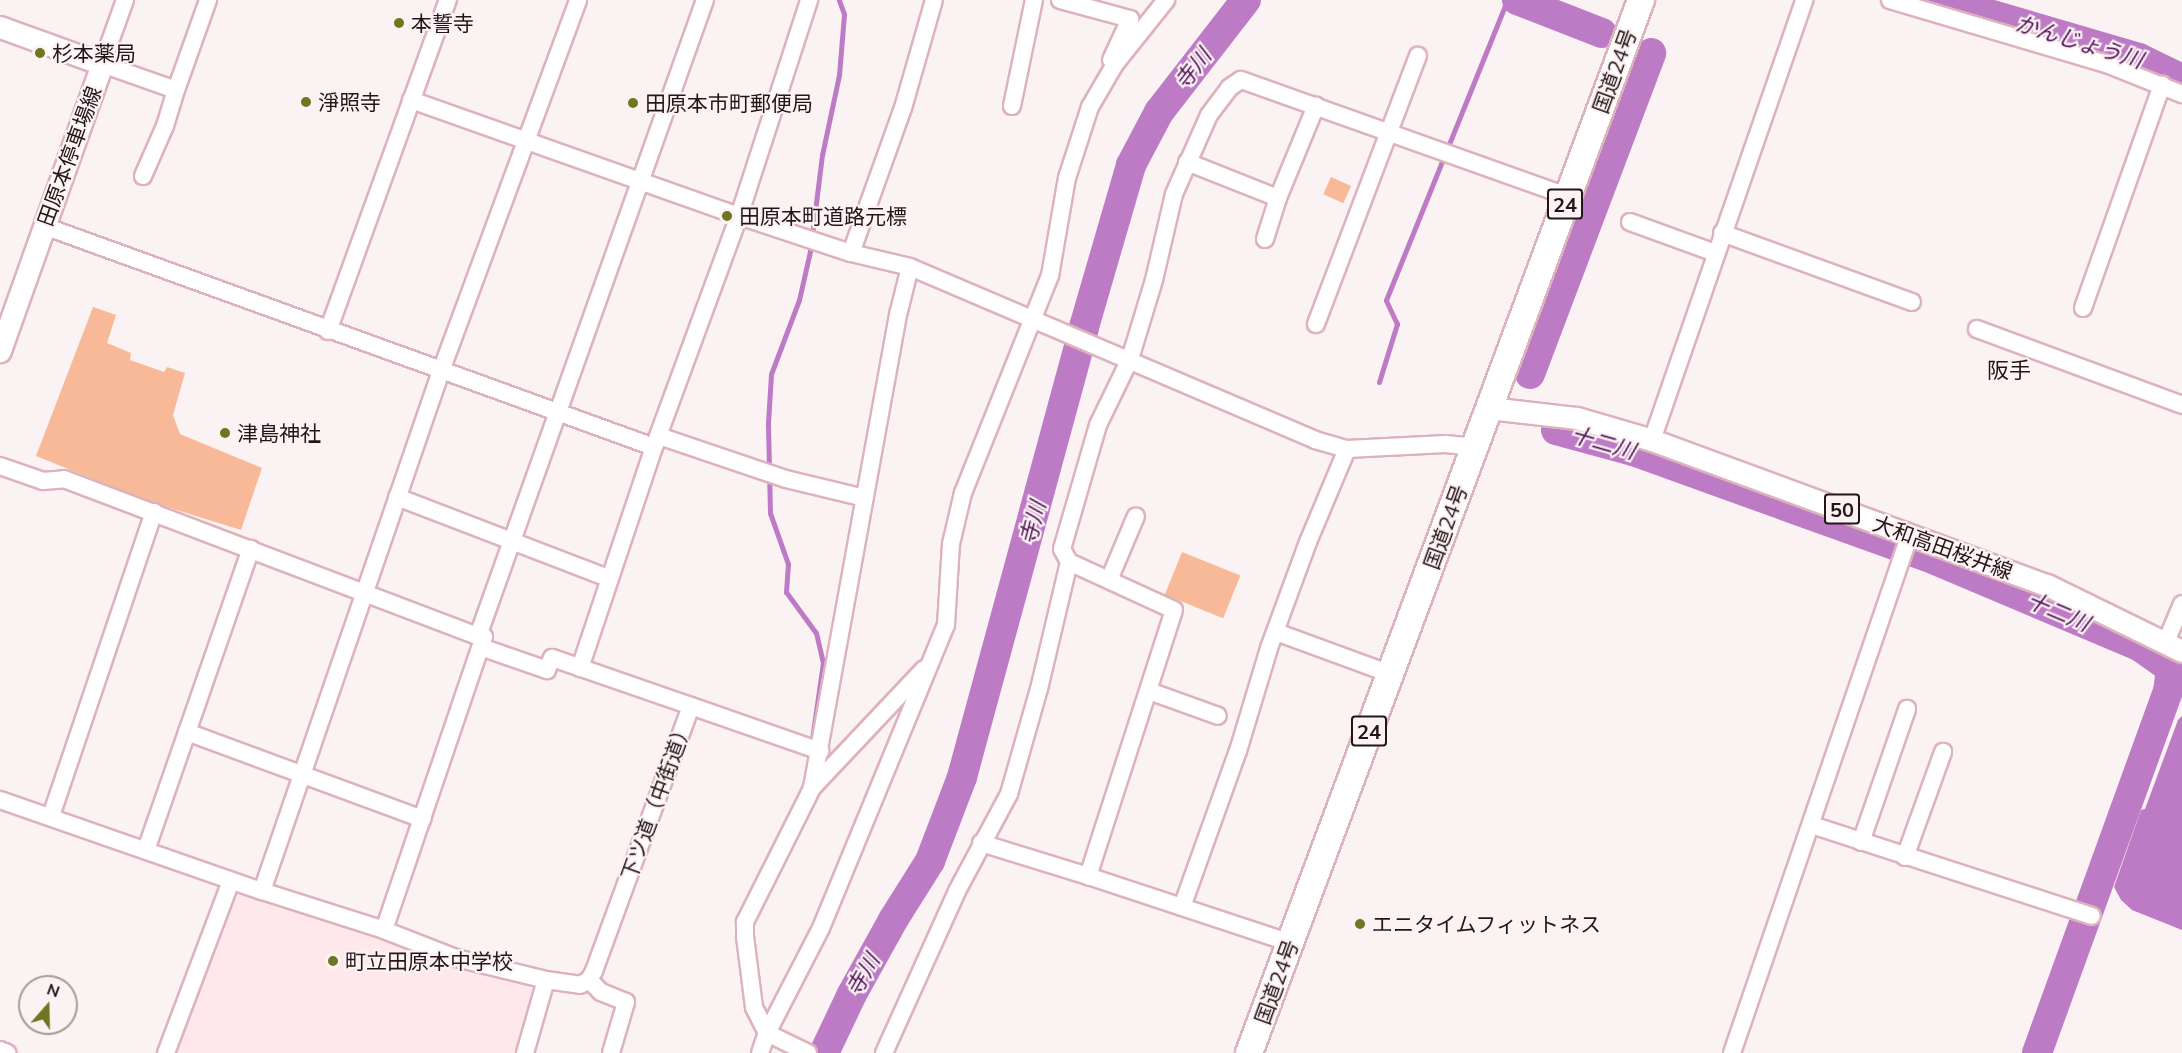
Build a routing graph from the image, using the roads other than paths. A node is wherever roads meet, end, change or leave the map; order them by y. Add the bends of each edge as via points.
1 (125, 0) edge
2 (208, 0) edge
3 (447, 0) edge
4 (578, 0) edge
5 (705, 0) edge
6 (809, 0) edge
7 (934, 0) edge
8 (1034, 0) edge
9 (1060, 0) edge
10 (1166, 0) edge
11 (1641, 0) edge
12 (1804, 0) edge
13 (1890, 0) edge
14 (0, 27) edge
15 (1418, 56) dead end
16 (102, 64) junction
17 (1115, 64) junction
18 (2162, 85) junction
19 (176, 90) junction
20 (2182, 94) edge
21 (411, 100) junction
22 (1012, 105) dead end
23 (1316, 106) junction
24 (1388, 133) junction
25 (527, 140) junction
26 (1187, 162) junction
27 (143, 176) dead end
28 (641, 181) junction
29 (1568, 196) junction
30 (1278, 198) junction
31 (739, 216) junction
32 (1630, 222) dead end
33 (44, 226) junction
34 (1722, 233) junction
35 (1265, 239) dead end
36 (851, 253) junction
37 (1715, 253) junction
38 (910, 267) junction
39 (1912, 302) dead end
40 (2084, 308) dead end
41 (1036, 320) junction
42 (1316, 324) dead end
43 (1977, 329) dead end
44 (328, 331) junction
45 (0, 351) edge
46 (1127, 359) junction
47 (441, 371) junction
48 (2182, 405) edge
49 (1489, 408) junction
50 (559, 414) junction
51 (1652, 440) junction
52 (657, 442) junction
53 (1475, 447) junction
54 (1347, 449) junction
55 (0, 466) edge
56 (397, 497) junction
57 (865, 498) junction
58 (154, 513) junction
59 (1136, 516) dead end
60 (1910, 534) junction
61 (512, 540) junction
62 (251, 549) junction
63 (1069, 562) junction
64 (608, 578) junction
65 (1109, 580) junction
66 (364, 591) junction
67 (2182, 604) edge
68 (1276, 632) junction
69 (479, 641) junction
70 (2174, 647) edge
71 (932, 661) junction
72 (580, 668) junction
73 (1391, 674) junction
74 (1149, 691) junction
75 (691, 706) junction
76 (1907, 709) dead end
77 (1218, 716) dead end
78 (188, 732) junction
79 (820, 751) junction
80 (1943, 752) dead end
81 (302, 774) junction
82 (812, 788) junction
83 (0, 800) edge
84 (51, 816) junction
85 (422, 819) junction
86 (1812, 825) junction
87 (1861, 842) junction
88 (981, 843) junction
89 (146, 850) junction
90 (1905, 857) junction
91 (1088, 876) junction
92 (231, 880) junction
93 (262, 891) junction
94 (1182, 907) junction
95 (2091, 916) dead end
96 (384, 930) junction
97 (1291, 942) junction
98 (591, 975) junction
99 (546, 980) junction
100 (769, 1035) junction
101 (0, 1050) edge
102 (7, 1053) edge
103 (166, 1053) edge
104 (525, 1053) edge
105 (611, 1053) edge
106 (760, 1053) edge
107 (808, 1053) edge
108 (884, 1053) edge
109 (1249, 1053) edge
110 (1732, 1053) edge

1 - 16 street
2 - 19 street
3 - 21 street
4 - 25 street
5 - 28 street
6 - 31 street
7 - 36 street via 903,108
8 - 22 street
9 - 17 street via 1130,19 1110,59
10 - 17 street
11 - 29 highway, 国道24号 / 24
12 - 34 street
13 - 18 street via 2109,65
14 - 16 main road, 田原本停車場線
15 - 24 street
16 - 19 street
16 - 33 main road, 田原本停車場線
17 - 41 street via 1090,107 1070,168 1050,276
18 - 20 street
18 - 40 street
19 - 27 street
21 - 25 street
21 - 44 street
23 - 24 street
23 - 26 street via 1241,80 1229,88 1209,116
23 - 30 street
24 - 29 street
24 - 42 street
25 - 28 street
25 - 47 street
26 - 30 street
26 - 46 street via 1174,194 1154,280
28 - 31 street
28 - 50 street
29 - 49 highway, 国道24号 / 24
30 - 35 street
31 - 36 street
31 - 52 street
32 - 37 street
33 - 44 street
33 - 45 main road, 田原本停車場線
34 - 37 street
34 - 39 street
36 - 38 street
37 - 51 street
38 - 41 street
38 - 57 street
41 - 46 street
41 - 71 street via 963,493 951,544 946,625
43 - 48 street
44 - 47 street
46 - 54 street via 1315,440
46 - 63 street via 1098,425 1062,549
47 - 50 street
47 - 56 street
49 - 51 main road, 大和高田桜井線 / 50 via 1577,418
49 - 53 highway, 国道24号 / 24
50 - 52 street
50 - 61 street
51 - 60 main road, 大和高田桜井線 / 50
52 - 57 street
52 - 64 street
53 - 54 street via 1446,444
53 - 73 highway, 国道24号 / 24
54 - 68 street
55 - 58 street via 43,481 64,479
56 - 61 street
56 - 66 street
57 - 79 street
58 - 62 street
58 - 84 street
59 - 65 street
60 - 70 main road, 大和高田桜井線 / 50 via 2047,585
60 - 86 street
61 - 64 street
61 - 69 street
62 - 66 street
62 - 78 street
63 - 65 street
63 - 88 street via 1039,689 1008,794
64 - 72 street
65 - 74 street via 1174,610
66 - 69 street
66 - 81 street
67 - 70 street
68 - 73 street
68 - 94 street
69 - 72 street, 下ツ道（中街道） via 547,670 552,658
69 - 85 street
71 - 82 street
71 - 100 street via 821,928
72 - 75 street, 下ツ道（中街道）
73 - 97 highway, 国道24号 / 24
74 - 77 street
74 - 91 street
75 - 79 street
75 - 98 street, 下ツ道（中街道）
76 - 87 street
78 - 81 street
78 - 89 street
79 - 82 street
80 - 90 street
81 - 85 street
81 - 93 street
82 - 100 street via 745,922 754,1007
83 - 84 street
84 - 89 street
85 - 96 street
86 - 87 street
86 - 110 street
87 - 90 street
88 - 91 street
88 - 108 street
89 - 92 street
90 - 95 street
91 - 94 street
92 - 93 street
92 - 103 street
93 - 96 street
94 - 97 street
96 - 99 street via 456,958
97 - 109 highway, 国道24号 / 24
98 - 99 street via 575,986
98 - 105 street via 601,992 626,1002
99 - 104 street
100 - 106 street
100 - 107 street
101 - 102 street

